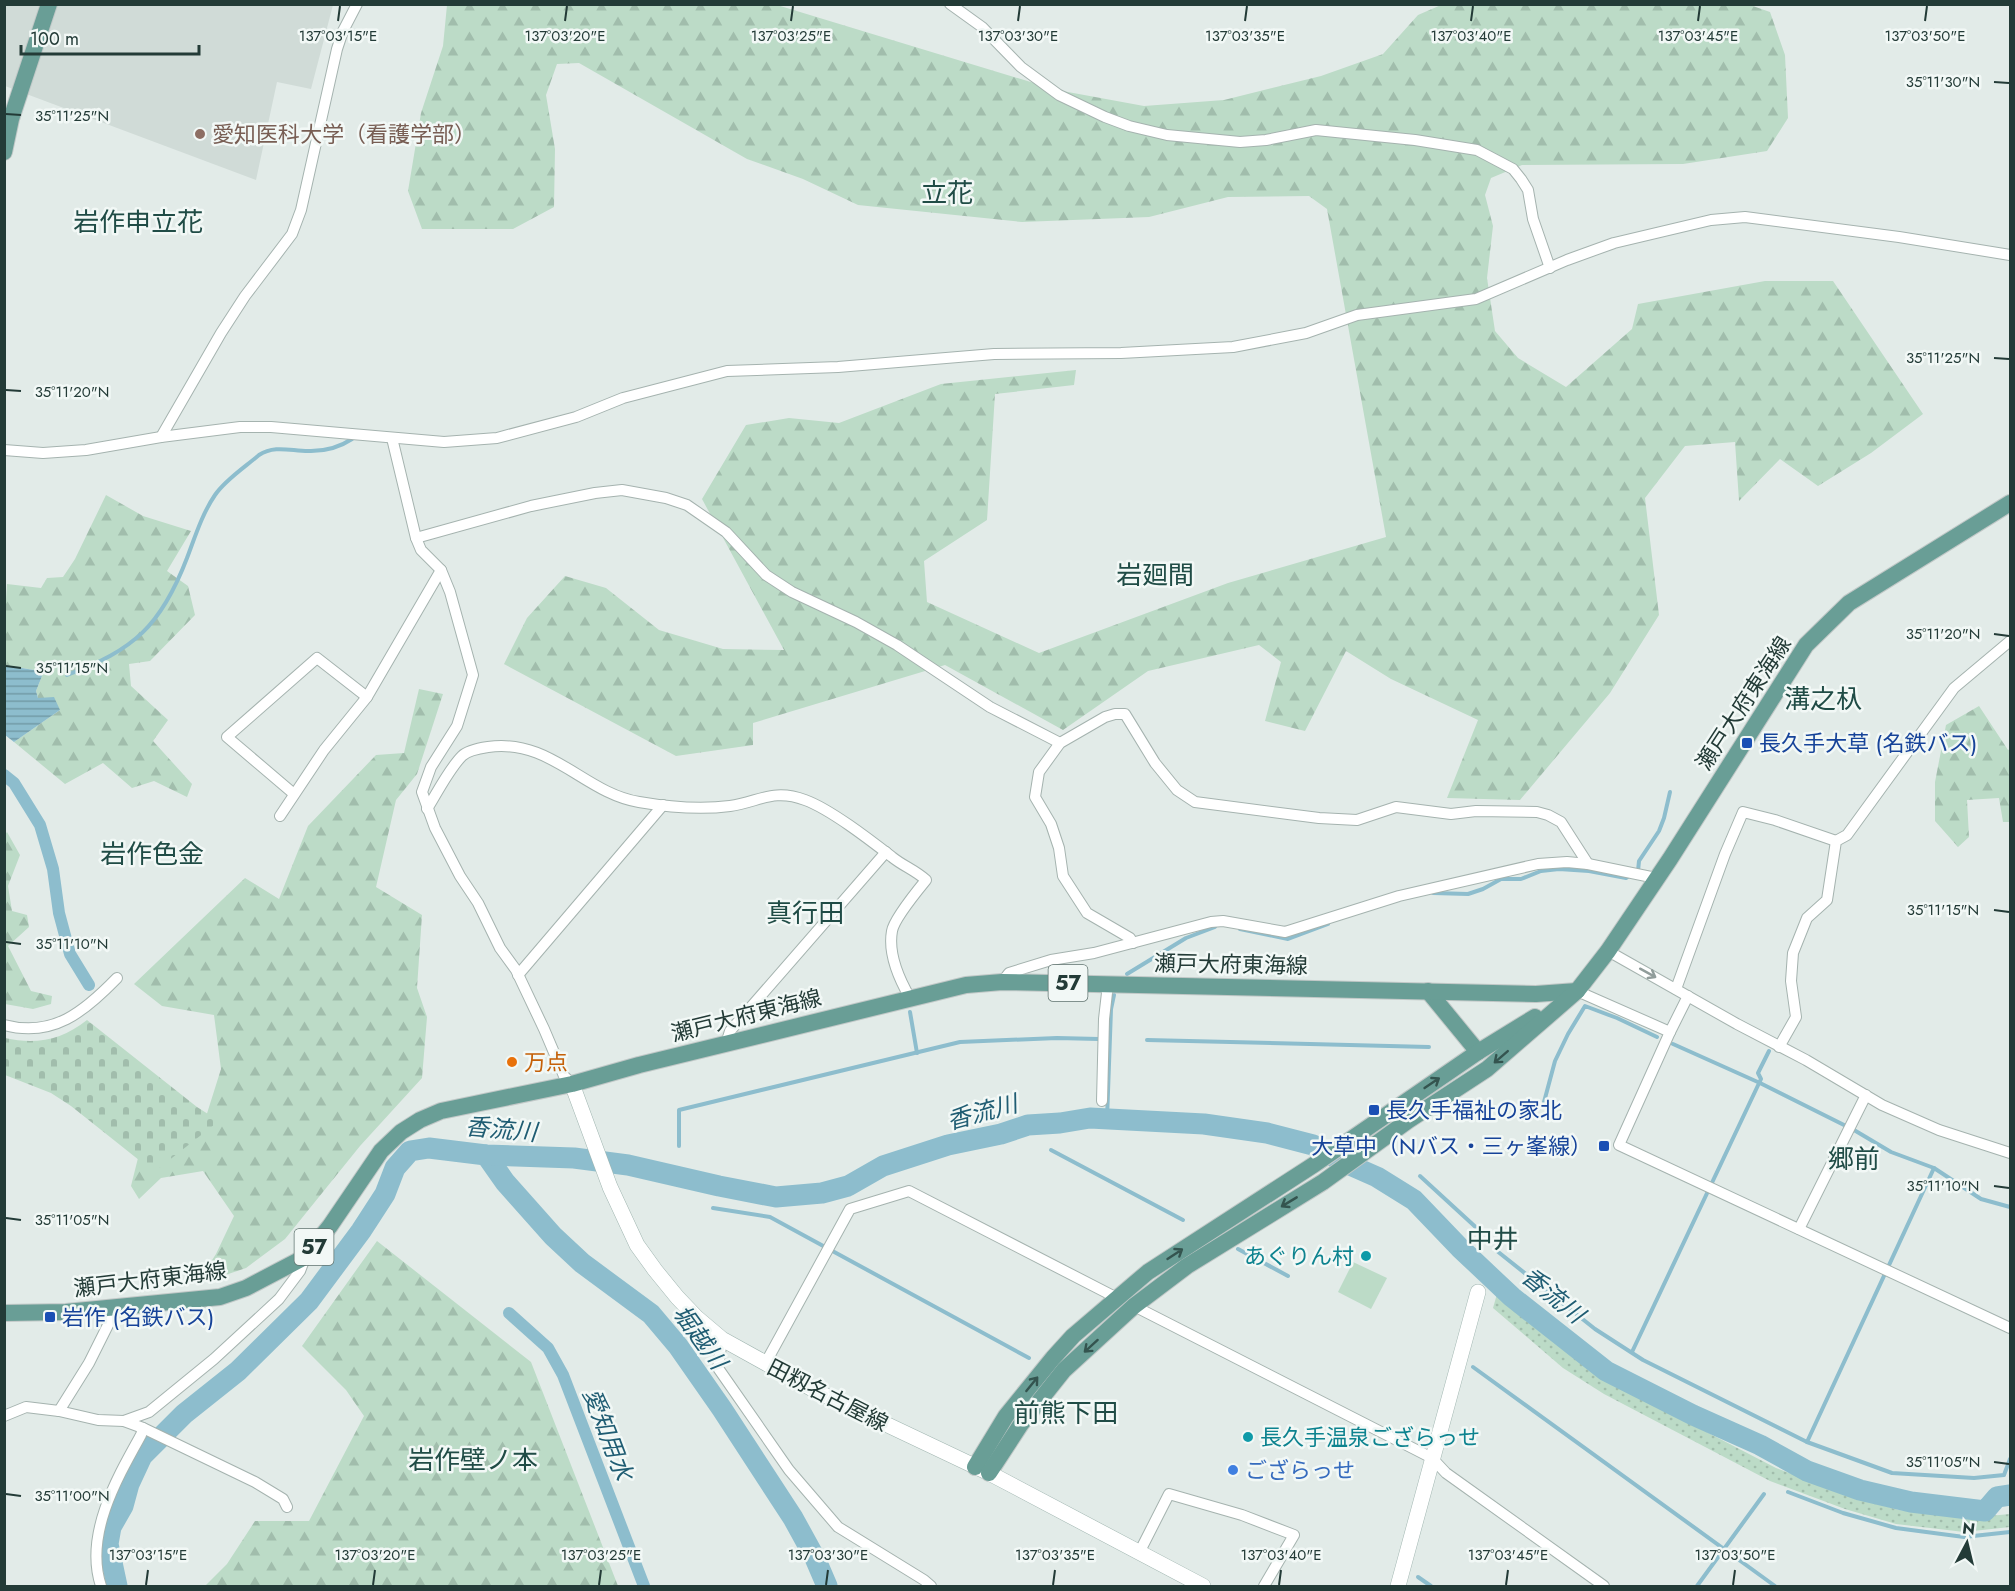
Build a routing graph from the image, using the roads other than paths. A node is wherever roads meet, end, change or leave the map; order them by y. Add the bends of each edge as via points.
1 (49, 4) edge
2 (357, 4) edge
3 (950, 4) edge
4 (4, 152) edge
5 (2010, 255) edge
6 (1550, 268) junction
7 (161, 437) junction
8 (392, 438) junction
9 (4, 450) edge
10 (2010, 503) edge
11 (416, 538) junction
12 (441, 570) junction
13 (2010, 641) edge
14 (367, 697) junction
15 (1060, 743) junction
16 (294, 794) junction
17 (663, 805) junction
18 (427, 809) junction
19 (280, 816) dead end
20 (1836, 841) junction
21 (886, 852) junction
22 (1588, 864) junction
23 (1656, 879) junction
24 (1133, 943) junction
25 (1608, 951) junction
26 (518, 975) junction
27 (117, 978) dead end
28 (1002, 982) junction
29 (1108, 984) junction
30 (1676, 989) junction
31 (1428, 991) junction
32 (1577, 991) junction
33 (1688, 996) junction
34 (910, 998) junction
35 (4, 1025) edge
36 (1670, 1032) junction
37 (726, 1044) junction
38 (1779, 1047) junction
39 (1478, 1052) junction
40 (572, 1084) junction
41 (1866, 1095) junction
42 (1102, 1101) dead end
43 (2010, 1154) edge
44 (1799, 1229) junction
45 (305, 1257) junction
46 (1478, 1292) dead end
47 (1117, 1298) junction
48 (1134, 1306) junction
49 (117, 1307) junction
50 (4, 1313) edge
51 (2010, 1328) edge
52 (722, 1339) junction
53 (765, 1364) junction
54 (59, 1411) junction
55 (4, 1416) edge
56 (124, 1421) junction
57 (145, 1429) junction
58 (1432, 1458) junction
59 (982, 1470) junction
60 (286, 1507) dead end
61 (1139, 1553) junction
62 (101, 1587) edge
63 (931, 1587) edge
64 (1203, 1587) edge
65 (1264, 1587) edge
66 (1398, 1587) edge
67 (1604, 1587) edge

1 - 4 main road
2 - 7 street via 337,49 301,210 292,234 220,333
3 - 6 street via 1059,95 1129,126 1167,135 1240,142 1316,130 1477,150 1513,169 1521,178
5 - 6 street via 1745,217 1711,220 1614,243
6 - 8 street via 1476,299 1357,315 1306,333 1233,347 984,354 838,367 727,370 497,438 444,442
7 - 8 street via 271,427
7 - 9 street via 64,452
8 - 11 street
10 - 23 main road, 瀬戸大府東海線 via 1849,603 1806,645
11 - 12 street via 421,550
11 - 15 street via 595,493 622,490 666,498 687,505 726,532 766,575 783,586 897,645 990,707
12 - 14 street
12 - 18 street via 472,675 457,726 431,767 422,792
13 - 20 street via 1954,688 1847,835
14 - 16 street
14 - 16 street via 317,658 227,737
15 - 22 street via 1105,717 1125,714 1155,763 1177,790 1195,802 1357,820 1396,807 1451,814 1537,812 1561,822
15 - 24 street via 1039,772 1035,797 1051,824 1063,876 1087,913
16 - 19 street
17 - 18 street via 616,795 534,750 487,747 464,754
17 - 21 street via 730,806 775,794 804,800 824,809
17 - 26 street
18 - 26 street via 460,876
20 - 30 street via 1743,812
20 - 38 street via 1827,900 1807,918 1793,953 1791,981 1796,1017
21 - 34 street via 926,880 892,929 892,952
21 - 37 street via 730,1031
22 - 23 street
22 - 24 street via 1538,864 1399,896 1285,932 1223,921
23 - 25 main road, 瀬戸大府東海線
24 - 28 street via 1019,969
25 -> 30 street
25 - 32 main road, 瀬戸大府東海線
26 - 40 street via 564,1076
27 - 35 street via 64,1022 44,1028
28 - 29 main road, 瀬戸大府東海線 / 57
28 - 34 main road, 瀬戸大府東海線 / 57 via 966,985
29 - 31 main road, 瀬戸大府東海線 / 57
29 - 42 street
30 - 33 street
31 - 32 main road, 瀬戸大府東海線 / 57
31 - 39 main road
32 - 36 street
32 - 39 main road, 瀬戸大府東海線
32 -> 48 main road, 瀬戸大府東海線 via 1488,1069 1338,1171 1187,1266
33 - 36 street
33 - 38 street
34 - 37 main road, 瀬戸大府東海線 / 57
36 - 44 street via 1619,1145
37 - 40 main road, 瀬戸大府東海線 / 57
38 - 41 street
47 -> 39 main road, 瀬戸大府東海線 via 1148,1272 1316,1164
40 - 45 main road, 瀬戸大府東海線 / 57 via 441,1111 401,1132 381,1151
40 - 52 main road, 田籾名古屋線 via 590,1138 637,1245 696,1317
41 - 43 street via 1939,1130
41 - 44 street
44 - 51 street
45 - 49 main road, 瀬戸大府東海線 / 57 via 220,1297
45 - 56 street via 300,1271 279,1299 214,1359 149,1412
46 - 58 main road
47 - 53 street via 909,1191 850,1209
59 -> 47 main road, 瀬戸大府東海線 via 1006,1416 1053,1358
48 - 58 street
48 -> 59 main road, 瀬戸大府東海線 via 1064,1370
49 - 50 main road, 瀬戸大府東海線 / 57
49 - 54 street
52 - 53 main road, 田籾名古屋線
52 - 63 street via 718,1368 817,1504 838,1527
53 - 59 main road, 田籾名古屋線
54 - 55 street via 26,1407
54 - 56 street
56 - 57 street
57 - 60 street via 255,1482 283,1499
57 - 62 street via 101,1519
58 - 66 main road
58 - 67 street via 1446,1473
59 - 61 main road, 田籾名古屋線
61 - 64 main road, 田籾名古屋線
61 - 65 street via 1169,1494 1294,1535

